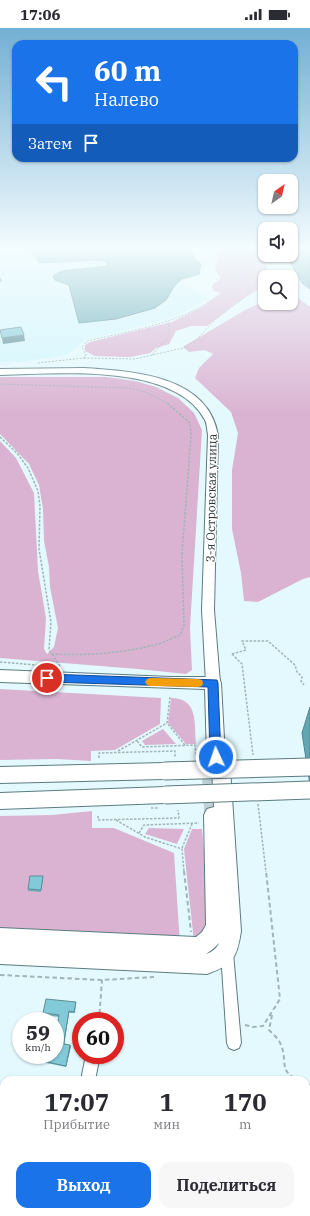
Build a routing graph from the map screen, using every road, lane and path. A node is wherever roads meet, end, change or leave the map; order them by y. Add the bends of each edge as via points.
1 (206, 303) edge
2 (237, 303) edge
3 (168, 321) junction
4 (149, 356) junction
5 (84, 358) junction
6 (37, 363) dead end
7 (0, 372) edge
8 (0, 384) edge
9 (0, 437) edge
10 (52, 654) junction
11 (61, 667) dead end
12 (0, 676) edge
13 (0, 685) edge
14 (304, 685) dead end
15 (213, 687) junction
16 (170, 697) dead end
17 (167, 723) junction
18 (137, 741) junction
19 (116, 752) junction
20 (99, 758) dead end
21 (175, 758) dead end
22 (253, 758) dead end
23 (310, 767) edge
24 (0, 775) edge
25 (310, 790) edge
26 (258, 798) dead end
27 (0, 801) edge
28 (178, 810) dead end
29 (213, 815) tunnel mouth
30 (98, 816) dead end
31 (116, 820) junction
32 (139, 833) junction
33 (182, 849) junction
34 (191, 935) dead end
35 (0, 938) edge
36 (226, 952) junction
37 (0, 954) edge
38 (0, 975) edge
39 (158, 977) dead end
40 (102, 980) junction
41 (100, 1012) edge
42 (272, 1014) junction
43 (232, 1022) junction
44 (234, 1043) dead end
45 (91, 1064) edge
46 (89, 1076) edge
47 (291, 1076) edge

1 - 3 path
2 - 4 path via 183,348
3 - 4 path via 169,337
3 - 5 path via 87,341 82,347 86,355
4 - 5 path via 128,359
5 - 6 path
7 - 15 main road, 3-я Островская улица via 122,372 157,380 194,399 203,409 210,420 213,435 208,610
8 - 10 path via 142,390 157,396 190,423 182,554 184,624 180,635 155,645 126,650
9 - 10 path via 17,452 38,491 39,549 51,622 49,650
10 - 11 path
12 - 15 main road
13 - 15 main road via 182,692
14 - 22 path via 295,665 268,641 242,641 246,650 232,654 242,664
15 - 36 main road via 231,931
16 - 17 path
17 - 18 path
17 - 18 path via 185,745 142,747
18 - 19 path
19 - 20 path via 99,753
19 - 21 path via 175,751
23 - 24 main road, bridge
25 - 27 main road, bridge
26 - 42 path via 280,998
28 - 31 path via 179,818
29 - 35 main road via 216,925 214,934 202,946 195,948
30 - 31 path via 98,820
31 - 32 path
32 - 33 path
32 - 33 path via 144,825 192,824
33 - 34 path
36 - 37 main road via 218,961 207,964
36 - 43 street
38 - 40 path
39 - 40 path
40 - 41 path
42 - 43 path via 263,1026 253,1027
42 - 47 path via 269,1030 281,1046 282,1064 285,1073
43 - 44 street
45 - 46 street

